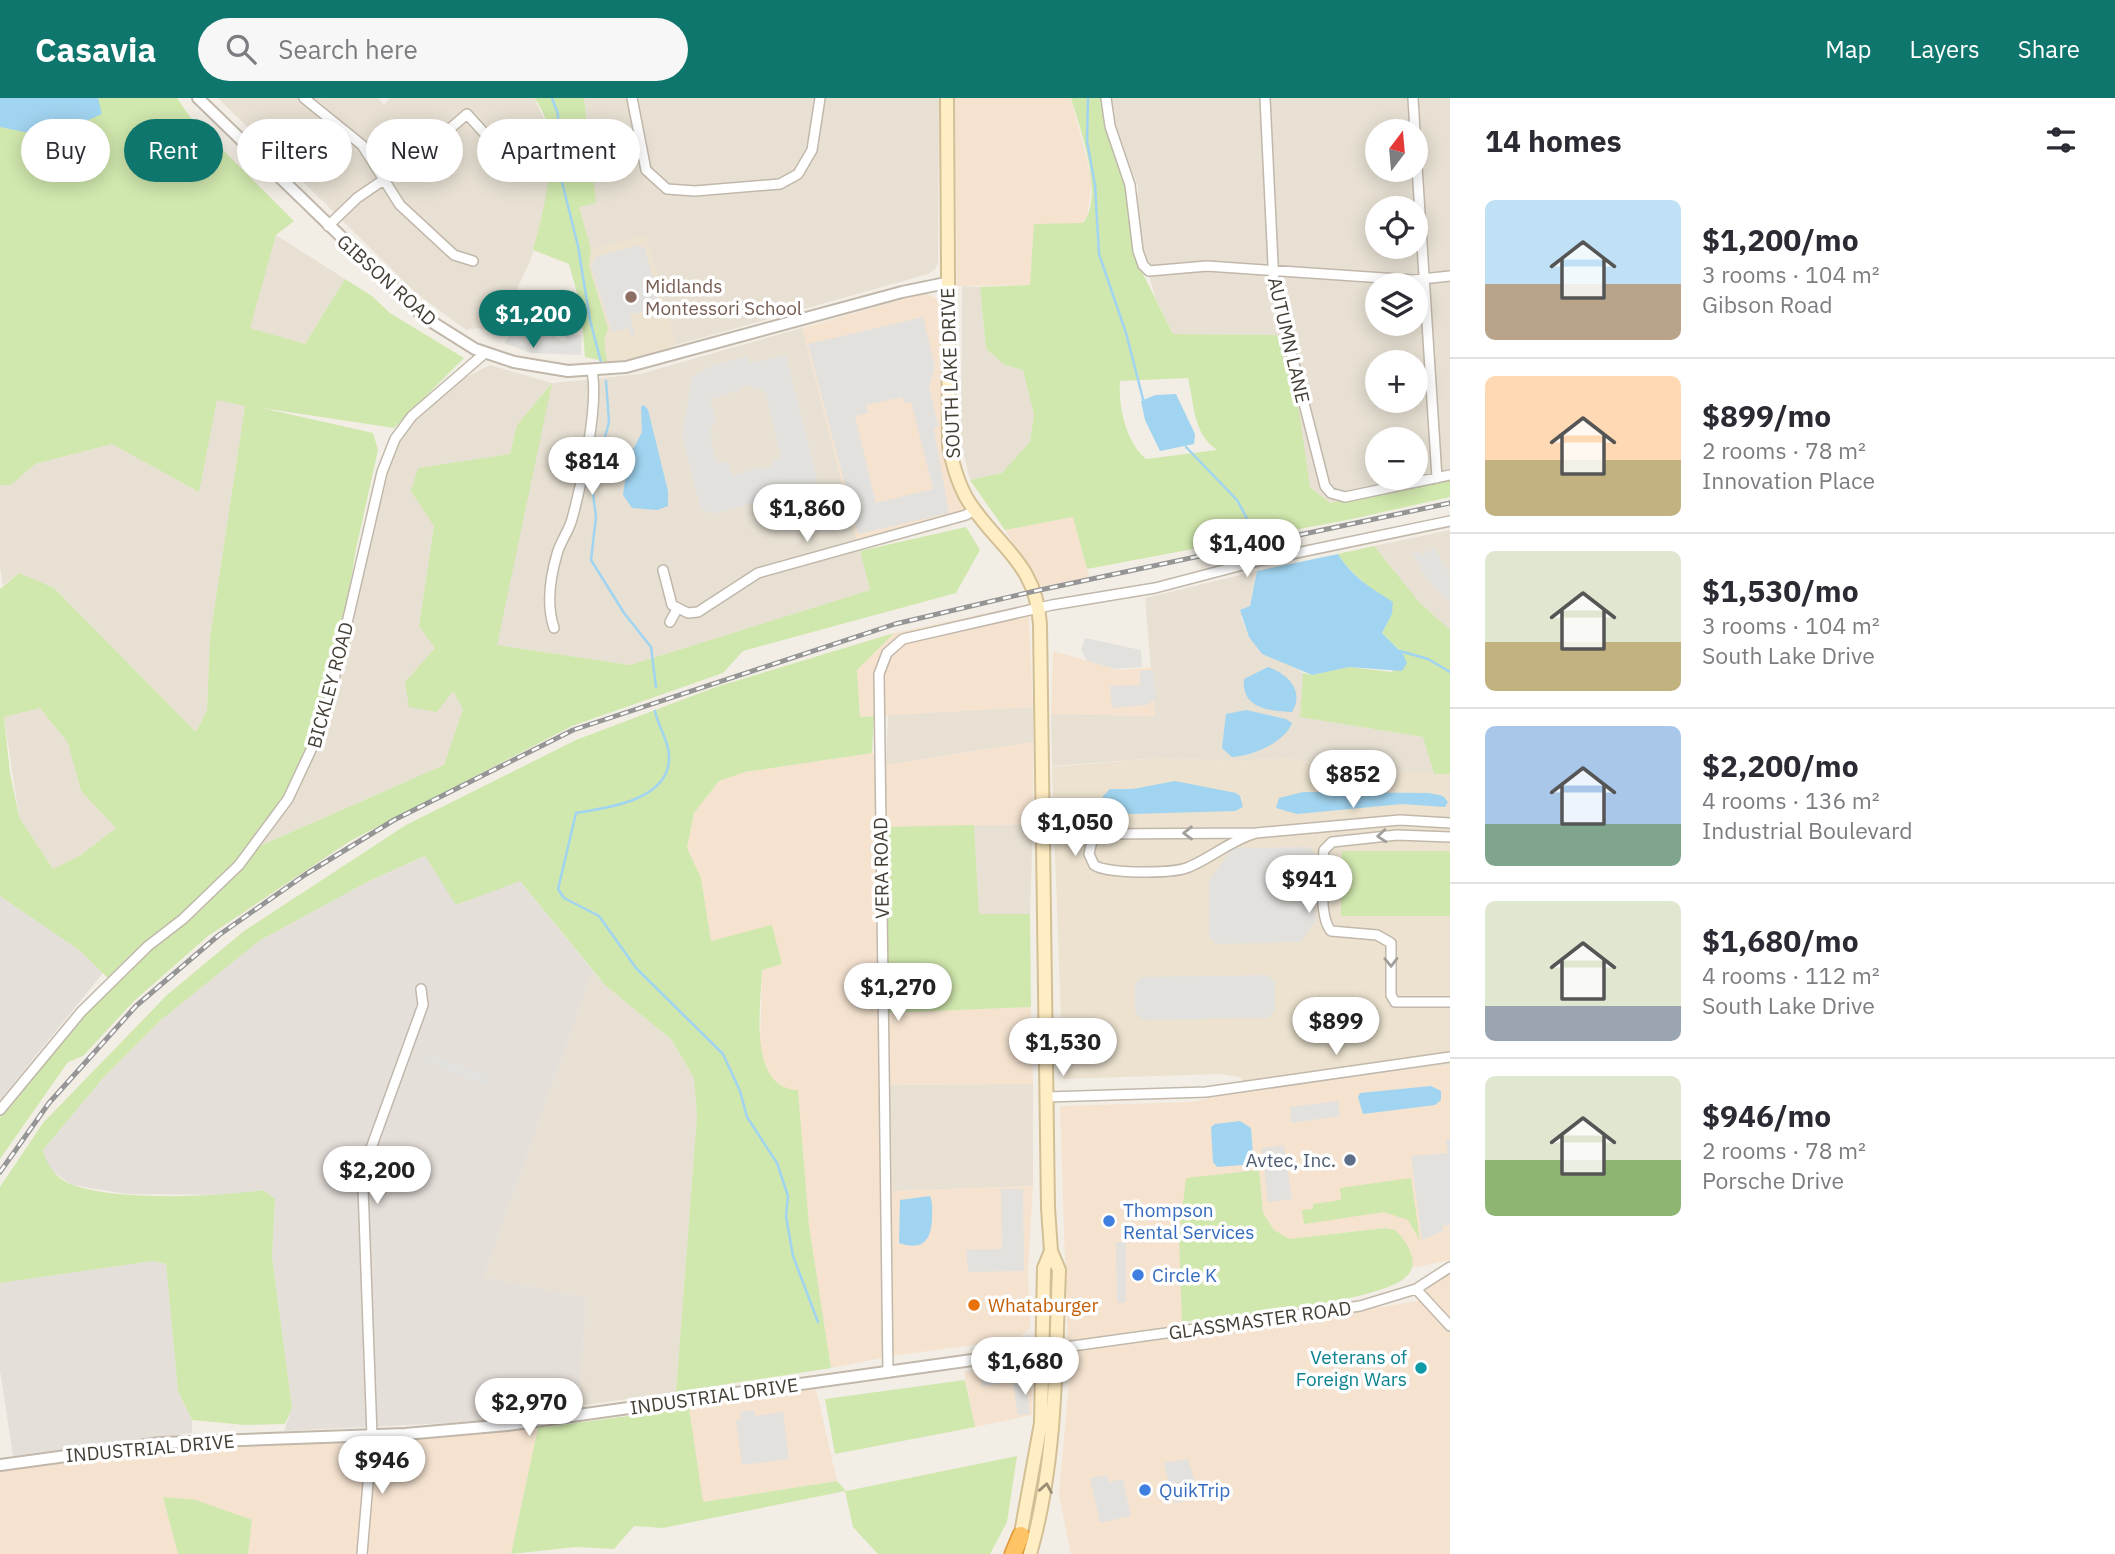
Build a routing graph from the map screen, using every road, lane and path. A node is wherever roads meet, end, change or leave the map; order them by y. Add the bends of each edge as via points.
1 (198, 98) edge
2 (304, 98) edge
3 (632, 98) edge
4 (820, 98) edge
5 (947, 98) edge
6 (1106, 98) edge
7 (1265, 98) edge
8 (1413, 98) edge
9 (461, 119) edge
10 (1414, 119) edge
11 (477, 125) edge
12 (366, 151) edge
13 (378, 182) edge
14 (385, 182) edge
15 (1418, 182) edge
16 (328, 226) junction
17 (473, 261) dead end
18 (1273, 271) junction
19 (1423, 273) edge
20 (1365, 276) edge
21 (1450, 276) edge
22 (1428, 278) edge
23 (947, 284) junction
24 (1427, 336) edge
25 (485, 353) junction
26 (593, 371) junction
27 (1450, 475) edge
28 (1437, 478) junction
29 (974, 510) junction
30 (1450, 521) edge
31 (663, 570) dead end
32 (1039, 608) junction
33 (677, 610) junction
34 (670, 622) dead end
35 (554, 628) dead end
36 (1450, 823) edge
37 (1256, 833) junction
38 (1450, 837) edge
39 (421, 989) dead end
40 (1450, 1002) edge
41 (1450, 1057) edge
42 (1047, 1097) junction
43 (0, 1110) edge
44 (1450, 1267) edge
45 (1416, 1289) junction
46 (1450, 1326) edge
47 (1050, 1349) junction
48 (888, 1372) junction
49 (372, 1436) junction
50 (0, 1465) edge
51 (1021, 1535) joint
52 (362, 1554) edge
53 (1014, 1554) edge
54 (1030, 1554) edge

1 - 16 street, GIBSON ROAD
2 - 12 street
3 - 4 street via 646,170 667,189 695,191 780,184 798,174 813,150
5 - 23 main road, SOUTH LAKE DRIVE
6 - 18 street via 1110,126 1130,185 1143,265 1149,271 1207,266
7 - 18 street, AUTUMN LANE
8 - 10 street
9 - 11 street via 467,114
13 - 16 street
14 - 17 street via 396,200 454,255
15 - 19 street
16 - 25 street, GIBSON ROAD via 424,317
18 - 20 street
18 - 28 street, AUTUMN LANE via 1324,483 1331,493 1345,497
21 - 22 street
23 - 26 street, GIBSON ROAD via 902,292 648,362
23 - 29 main road, SOUTH LAKE DRIVE via 949,446 958,481
24 - 28 street
25 - 26 street, GIBSON ROAD via 540,367
25 - 43 street, BICKLEY ROAD via 412,416 389,454 324,722 283,808 239,864 81,1012
26 - 35 street via 589,435 572,521 557,554 548,602
27 - 28 street
29 - 32 main road, SOUTH LAKE DRIVE via 1022,564
29 - 33 street via 758,573 698,612
30 - 32 street, VERA ROAD via 1258,561 1155,588
31 - 33 street via 668,598
32 - 42 main road, SOUTH LAKE DRIVE
32 - 48 street, VERA ROAD via 897,642 879,674
33 - 34 street
36 - 37 street via 1400,820
37 -> 37 street via 1103,834 1092,841 1089,854 1094,865 1106,871 1180,870
38 -> 40 street via 1402,835 1336,841 1325,848 1324,869 1327,928 1377,935 1391,943 1393,1000
39 - 49 street via 423,1005 370,1151 362,1187
41 - 42 street via 1206,1092
42 - 47 main road, SOUTH LAKE DRIVE via 1051,1251 1059,1270
44 - 45 street, GLASSMASTER ROAD
45 - 46 street
45 - 47 street, GLASSMASTER ROAD via 1360,1306
47 - 48 street, INDUSTRIAL DRIVE
47 - 51 main road, SOUTH LAKE DRIVE
54 -> 47 main road, SOUTH LAKE DRIVE via 1055,1418
48 - 49 street, INDUSTRIAL DRIVE via 507,1425
49 - 50 street, INDUSTRIAL DRIVE via 161,1443
49 - 52 street
51 - 53 highway

